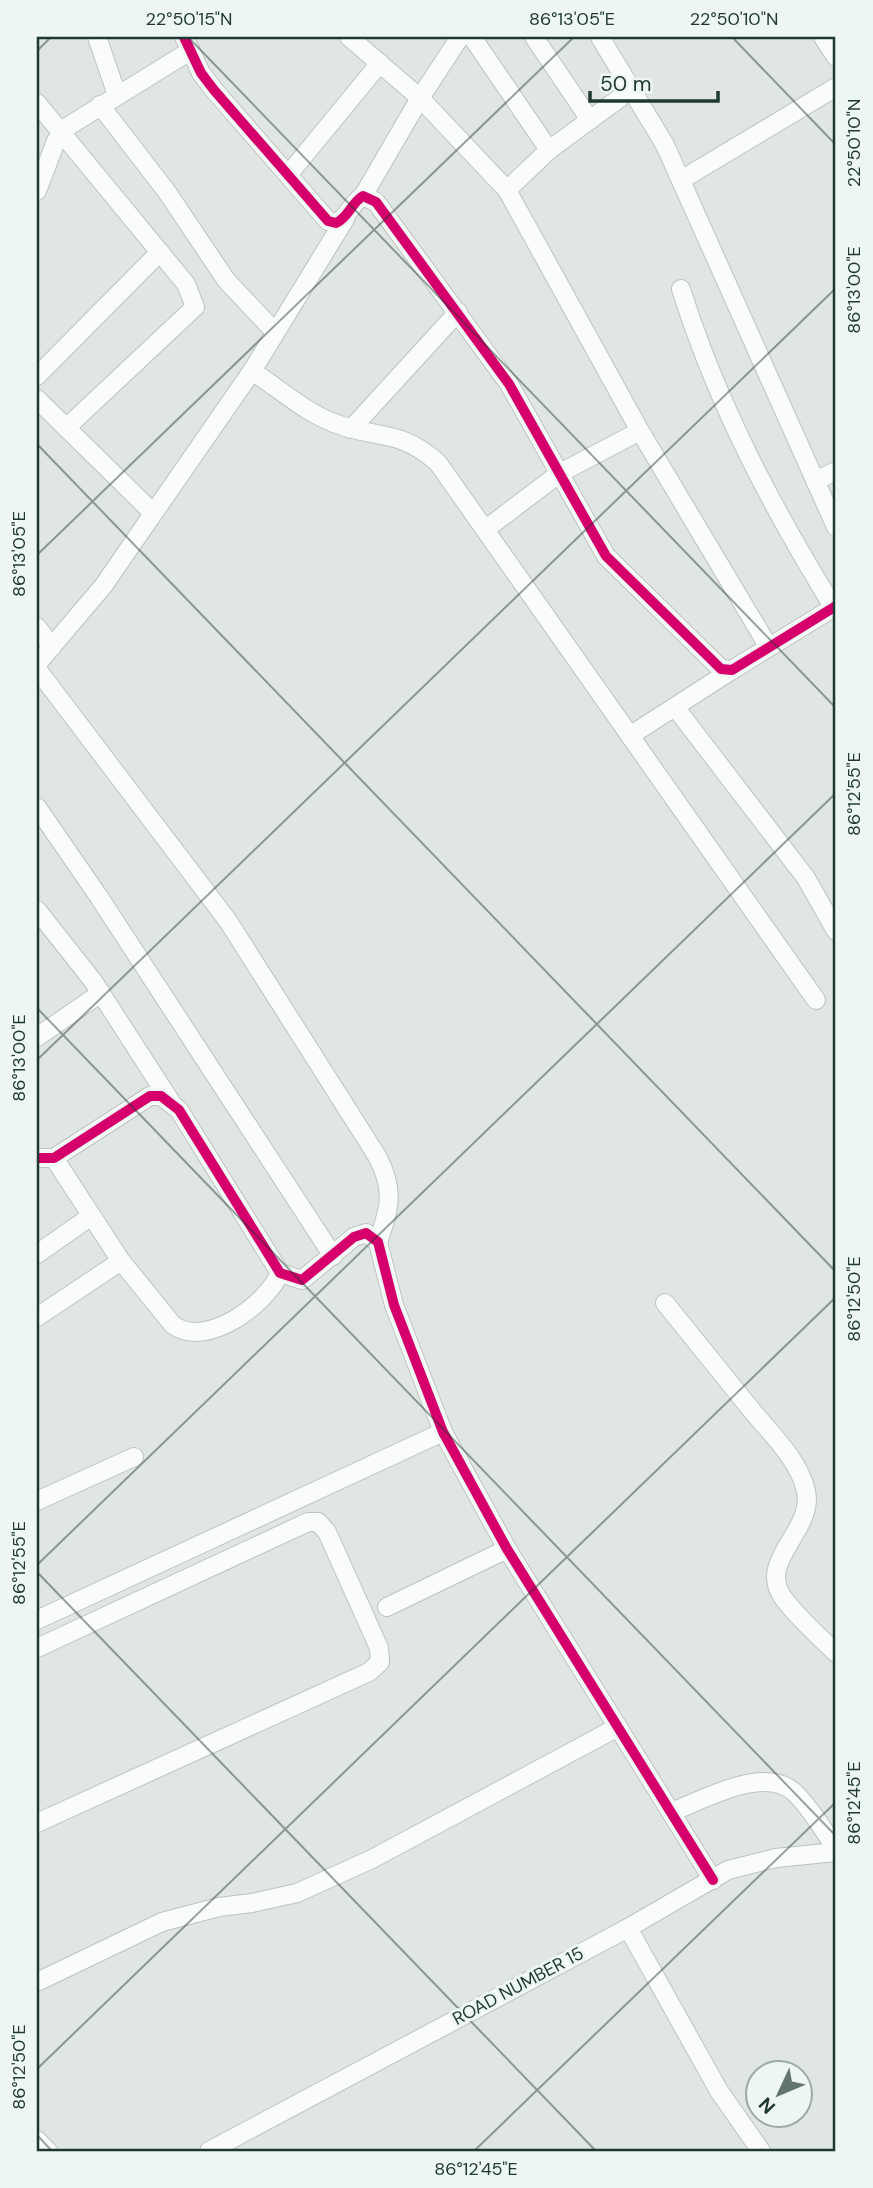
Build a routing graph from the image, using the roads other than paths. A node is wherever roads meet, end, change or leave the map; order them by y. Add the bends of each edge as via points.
1 (97, 37) edge
2 (349, 37) edge
3 (460, 37) edge
4 (472, 37) edge
5 (534, 37) edge
6 (600, 37) edge
7 (823, 37) edge
8 (368, 43) edge
9 (187, 44) edge
10 (836, 57) edge
11 (380, 63) junction
12 (836, 87) edge
13 (632, 89) junction
14 (117, 95) junction
15 (420, 98) junction
16 (37, 103) edge
17 (100, 105) junction
18 (590, 120) junction
19 (61, 134) junction
20 (549, 150) junction
21 (288, 175) junction
22 (681, 180) junction
23 (507, 190) junction
24 (37, 191) edge
25 (363, 196) junction
26 (345, 219) junction
27 (160, 252) junction
28 (681, 289) dead end
29 (458, 312) junction
30 (275, 332) junction
31 (252, 371) junction
32 (37, 376) edge
33 (37, 399) edge
34 (66, 428) junction
35 (351, 429) junction
36 (640, 431) junction
37 (836, 471) edge
38 (561, 473) junction
39 (815, 481) junction
40 (152, 512) junction
41 (836, 527) edge
42 (486, 529) junction
43 (835, 607) edge
44 (37, 627) edge
45 (52, 646) junction
46 (768, 646) junction
47 (37, 666) edge
48 (732, 670) junction
49 (675, 707) junction
50 (631, 735) junction
51 (37, 807) edge
52 (37, 910) edge
53 (836, 931) edge
54 (101, 993) junction
55 (816, 1000) dead end
56 (37, 1037) edge
57 (171, 1102) junction
58 (46, 1158) edge
59 (90, 1217) junction
60 (378, 1242) junction
61 (37, 1254) edge
62 (332, 1256) junction
63 (121, 1261) junction
64 (280, 1273) junction
65 (665, 1303) dead end
66 (37, 1317) edge
67 (443, 1432) junction
68 (134, 1457) dead end
69 (37, 1501) edge
70 (507, 1549) junction
71 (387, 1607) dead end
72 (37, 1620) edge
73 (37, 1648) edge
74 (836, 1653) edge
75 (618, 1727) junction
76 (671, 1812) junction
77 (37, 1823) edge
78 (836, 1850) edge
79 (713, 1880) junction
80 (628, 1928) junction
81 (37, 1982) edge
82 (37, 2140) edge
83 (48, 2151) edge
84 (209, 2151) edge
85 (761, 2151) edge

1 - 14 street
2 - 8 street
3 - 15 street
4 - 20 street
5 - 18 street
6 - 13 street
7 - 10 street
8 - 11 street
9 - 14 street
9 - 21 street via 214,90
11 - 15 street
11 - 21 street
12 - 22 street
13 - 18 street
13 - 22 street
14 - 17 street
15 - 23 street
15 - 25 street
16 - 19 street
17 - 19 street
17 - 30 street via 167,192 226,280
18 - 20 street
19 - 24 street
19 - 27 street
20 - 23 street
21 - 26 street via 328,221
22 - 39 street
23 - 36 street
25 - 26 street
25 - 29 street via 376,202
26 - 30 street
27 - 32 street
27 - 34 street via 186,284 195,307
28 - 43 street via 707,367 740,439 774,508
29 - 35 street
29 - 38 street via 509,384
30 - 31 street
31 - 35 street via 331,422
31 - 40 street
33 - 34 street
34 - 40 street
35 - 42 street via 419,447 438,463
36 - 38 street
36 - 46 street
37 - 39 street
38 - 42 street
38 - 48 street via 595,539 619,572 721,669
39 - 41 street
40 - 45 street via 104,585
42 - 50 street
43 - 46 street
44 - 45 street
45 - 47 street
46 - 48 street
47 - 60 street via 228,921 377,1156 390,1189
48 - 49 street
49 - 50 street
49 - 53 street via 806,878
50 - 55 street
51 - 62 street
52 - 54 street
54 - 56 street
54 - 57 street
57 - 58 street via 150,1096
57 - 64 street
58 - 59 street
59 - 61 street
59 - 63 street
60 - 62 street via 366,1233
60 - 67 street via 394,1305
62 - 64 street via 302,1280
63 - 64 street via 173,1325 195,1334 253,1308 273,1288
63 - 66 street
65 - 74 street via 800,1475 806,1511 775,1575 783,1598
67 - 70 street
67 - 72 street
68 - 69 street
70 - 71 street
70 - 75 street
73 - 77 street via 308,1522 318,1522 327,1532 379,1648 380,1662 369,1672
75 - 76 street
75 - 81 street via 372,1859 298,1893 162,1922
76 - 78 street via 748,1783 775,1781 796,1794
76 - 79 street
78 - 79 street, ROAD NUMBER 15 via 746,1865
79 - 80 street, ROAD NUMBER 15
80 - 84 street, ROAD NUMBER 15
80 - 85 street via 719,2091
82 - 83 street

